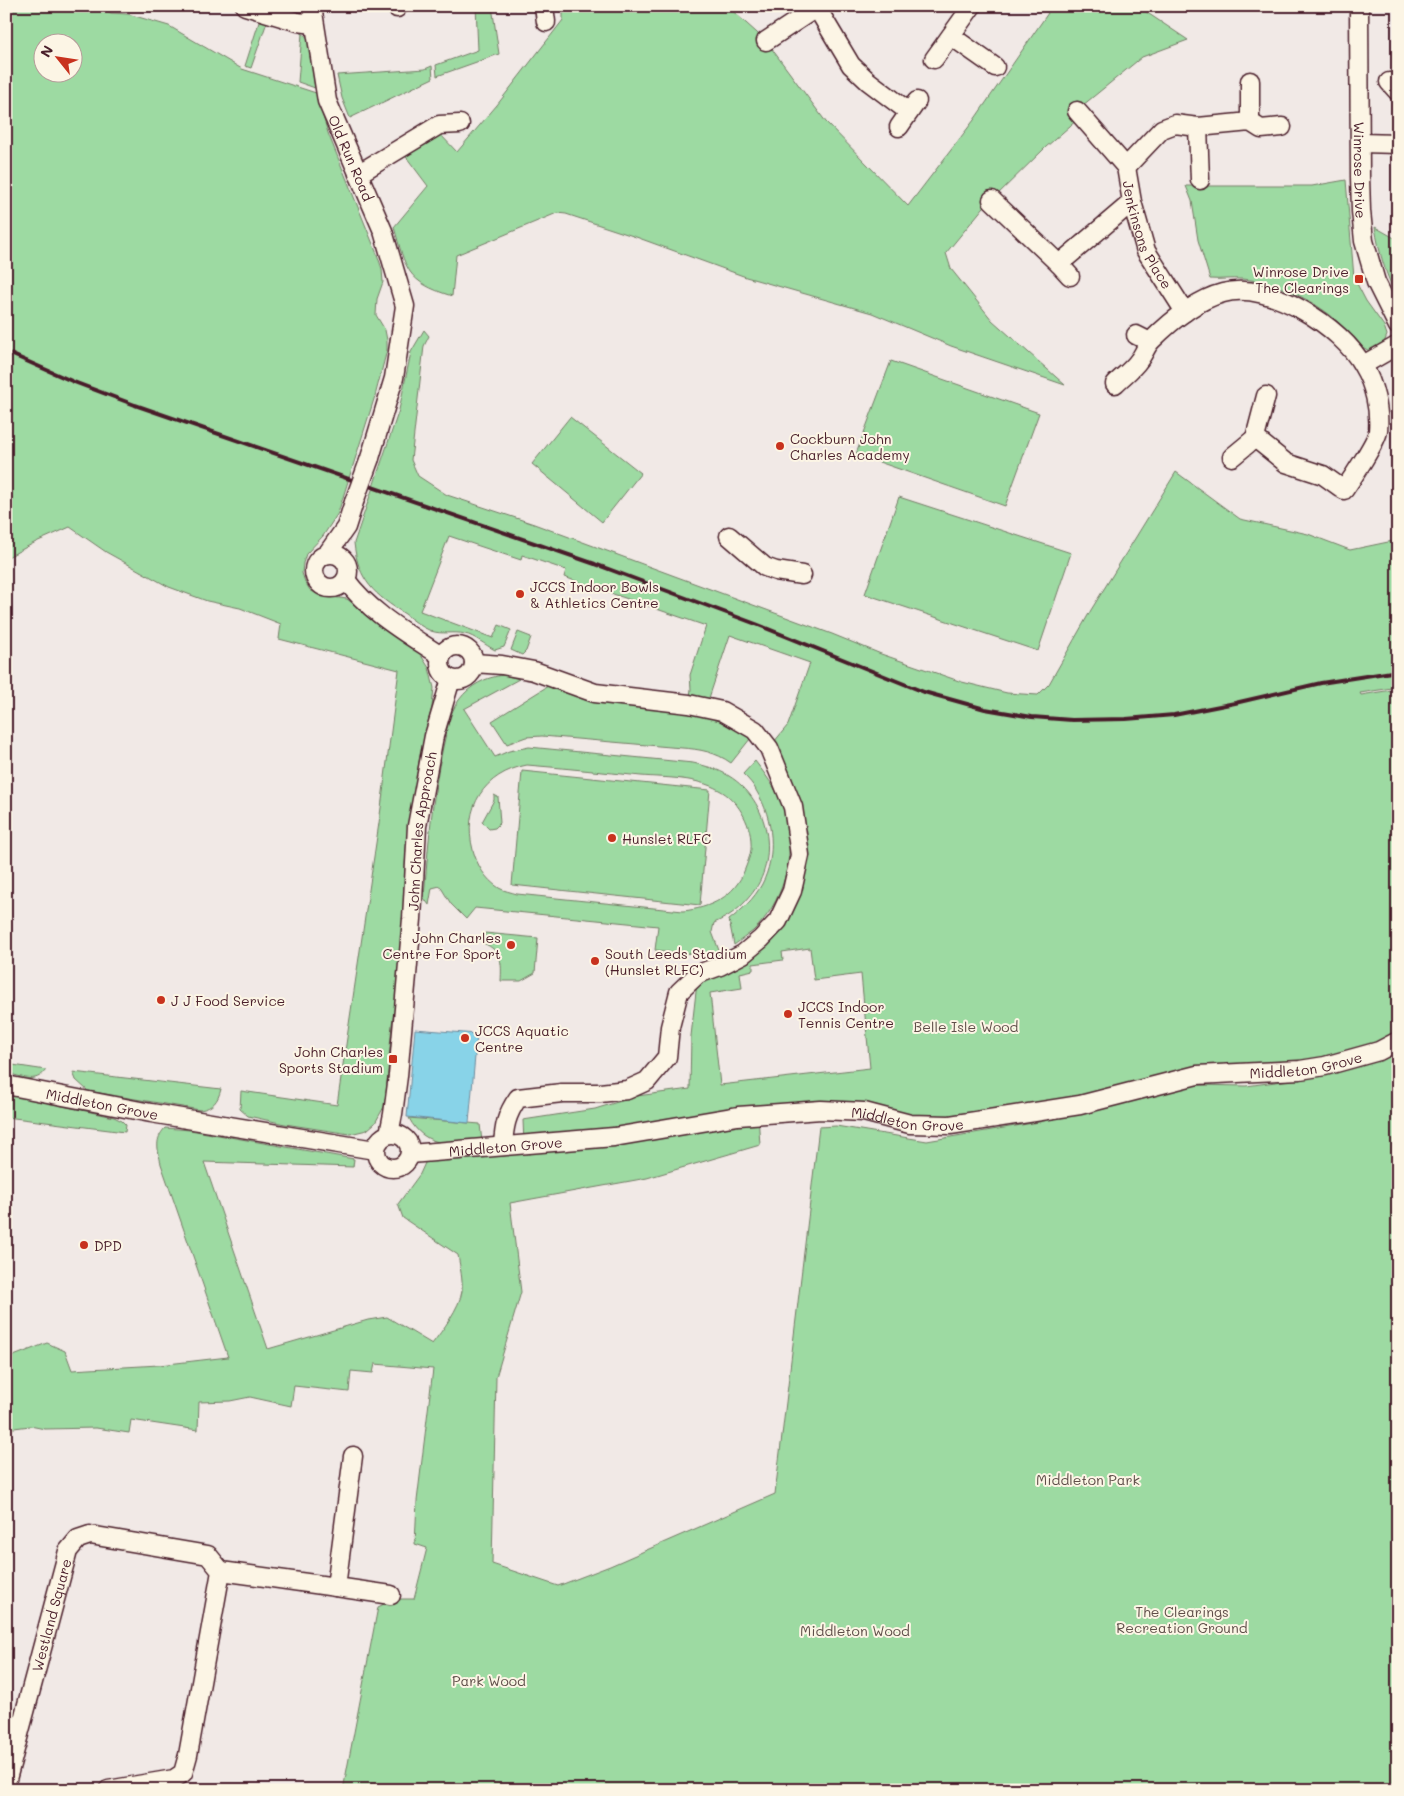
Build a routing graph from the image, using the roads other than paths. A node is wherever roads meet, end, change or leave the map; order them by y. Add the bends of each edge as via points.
1 (245, 6) edge
2 (312, 6) edge
3 (972, 6) edge
4 (1358, 6) edge
5 (818, 7) edge
6 (314, 24) junction
7 (951, 36) junction
8 (766, 41) dead end
9 (934, 59) dead end
10 (994, 67) dead end
11 (1250, 81) dead end
12 (1077, 111) dead end
13 (1250, 122) junction
14 (460, 124) dead end
15 (899, 127) dead end
16 (1198, 127) junction
17 (1282, 127) dead end
18 (1361, 143) junction
19 (1398, 144) edge
20 (1126, 167) junction
21 (358, 174) junction
22 (1200, 180) dead end
23 (992, 200) dead end
24 (1132, 202) junction
25 (1184, 312) junction
26 (1398, 326) edge
27 (1398, 345) edge
28 (1363, 365) junction
29 (1115, 384) dead end
30 (1266, 396) dead end
31 (1255, 438) junction
32 (1232, 457) dead end
33 (346, 527) junction
34 (729, 536) dead end
35 (327, 554) junction
36 (345, 561) junction
37 (802, 575) dead end
38 (346, 580) junction
39 (441, 656) junction
40 (474, 663) junction
41 (451, 680) junction
42 (1398, 1041) edge
43 (6, 1085) edge
44 (389, 1134) junction
45 (503, 1146) junction
46 (375, 1150) junction
47 (410, 1154) junction
48 (353, 1456) dead end
49 (221, 1571) junction
50 (336, 1587) junction
51 (391, 1595) dead end
52 (6, 1783) edge
53 (108, 1790) edge

1 - 6 street
2 - 6 street, Old Run Road
3 - 7 street
4 - 18 street, Winrose Drive
5 - 8 street
5 - 15 street via 852,65 868,81 913,107
6 - 21 street, Old Run Road via 327,101
7 - 9 street
7 - 10 street
11 - 13 street
12 - 20 street, Jenkinsons Place
13 - 16 street
13 - 17 street via 1261,129
14 - 21 street via 439,125
16 - 20 street via 1174,124 1162,128
16 - 22 street
18 - 19 street
18 - 26 street, Winrose Drive via 1364,241 1376,282
20 - 24 street, Jenkinsons Place
21 - 33 street, Old Run Road, bridge via 389,247 405,306 394,378
23 - 24 street via 1064,270
24 - 25 street, Jenkinsons Place via 1146,251
25 - 28 street via 1224,292 1268,295 1319,319 1340,337
25 - 29 street via 1143,338 1140,360
27 - 28 street
28 - 31 street via 1376,399 1378,433 1356,472 1349,493 1323,476 1286,463
30 - 31 street
31 - 32 street
33 - 35 street
33 - 36 street
34 - 37 street via 765,567
35 - 36 street via 337,555
35 - 38 street via 315,565 317,581 332,588
36 - 38 street
38 - 39 street via 354,592 377,612
39 - 40 street via 448,649 463,647 471,653
39 - 41 street via 442,671
40 - 41 street via 466,678
40 - 45 street via 534,672 595,693 706,707 722,711 755,730 769,748 793,807 800,855 792,891 778,921 743,954 698,974 679,992 667,1057 647,1081 627,1090 518,1098 509,1111
41 - 44 street, John Charles Approach via 434,736 417,826 398,1076
42 - 45 street, Middleton Grove via 1379,1051 1325,1066 1198,1075 1080,1105 950,1125 910,1124 864,1112 821,1110 738,1116 614,1137
43 - 46 street, Middleton Grove via 132,1110
44 - 46 street via 380,1138
44 - 47 street via 404,1137
45 - 47 street, Middleton Grove
46 - 47 street via 380,1162 392,1168 403,1164
48 - 50 street
49 - 50 street
49 - 52 street, Westland Square via 208,1555 90,1535 78,1539 68,1551
49 - 53 street via 183,1773 174,1779
50 - 51 street

